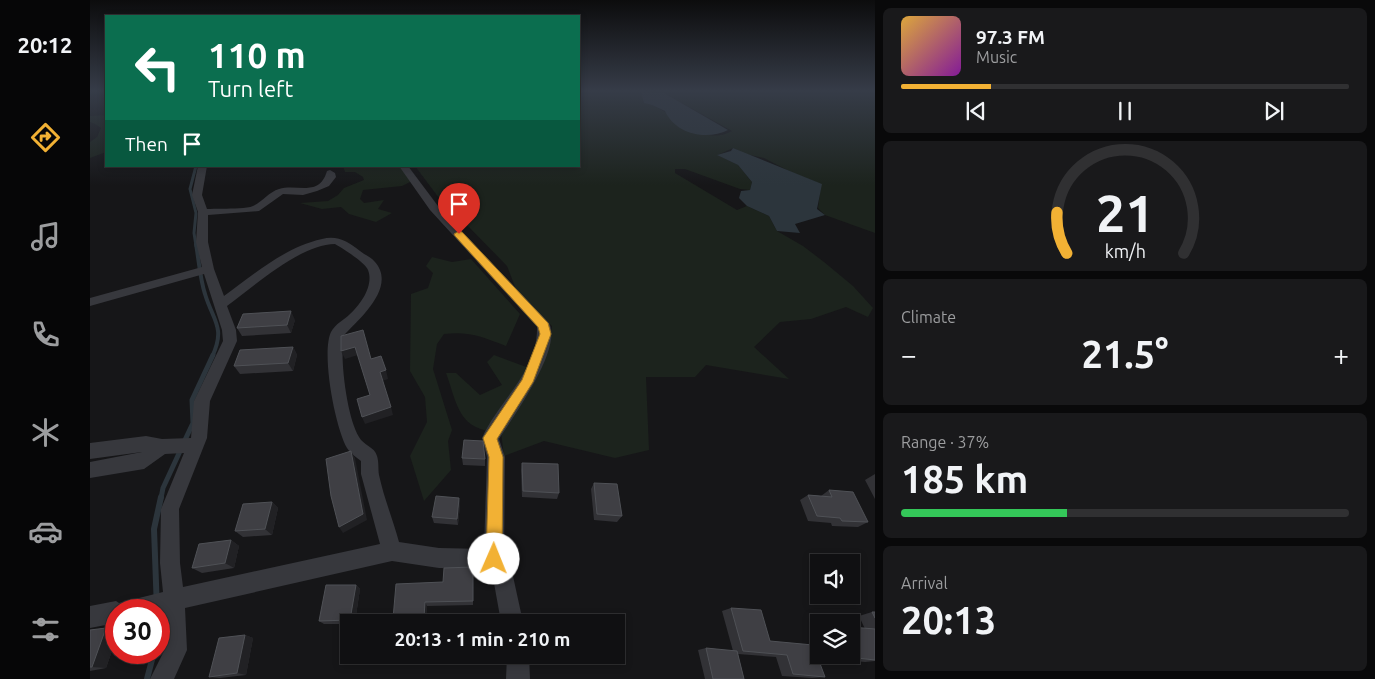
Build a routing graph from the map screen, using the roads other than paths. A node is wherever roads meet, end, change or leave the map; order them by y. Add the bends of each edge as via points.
1 (203, 167) edge
2 (405, 167) edge
3 (330, 173) dead end
4 (203, 212) junction
5 (202, 270) junction
6 (90, 302) edge
7 (221, 304) junction
8 (181, 446) junction
9 (90, 451) edge
10 (90, 470) edge
11 (392, 551) junction
12 (494, 559) junction
13 (155, 599) edge
14 (170, 600) edge
15 (105, 614) edge
16 (510, 614) edge
17 (90, 617) edge
18 (170, 638) edge
19 (170, 662) edge
20 (169, 664) edge
21 (518, 664) edge
22 (162, 679) edge
23 (518, 679) edge

1 - 4 street via 197,195
2 - 12 street via 434,208 544,326 546,334 527,382 490,438 496,457
3 - 4 street via 331,177 321,187 303,192 281,191 255,209
4 - 5 street
5 - 6 street
5 - 7 street
7 - 8 street via 230,341 202,401 199,438
7 - 11 street via 315,243 337,241 372,264 376,271 371,296 360,314 337,332 338,392 353,443 368,457
8 - 9 street via 146,444
8 - 10 street via 144,461
8 - 13 street via 170,509 170,563
11 - 12 street via 439,558
11 - 14 street
12 - 16 street via 501,567
15 - 17 street
18 - 19 street via 176,650
20 - 22 street
21 - 23 street

